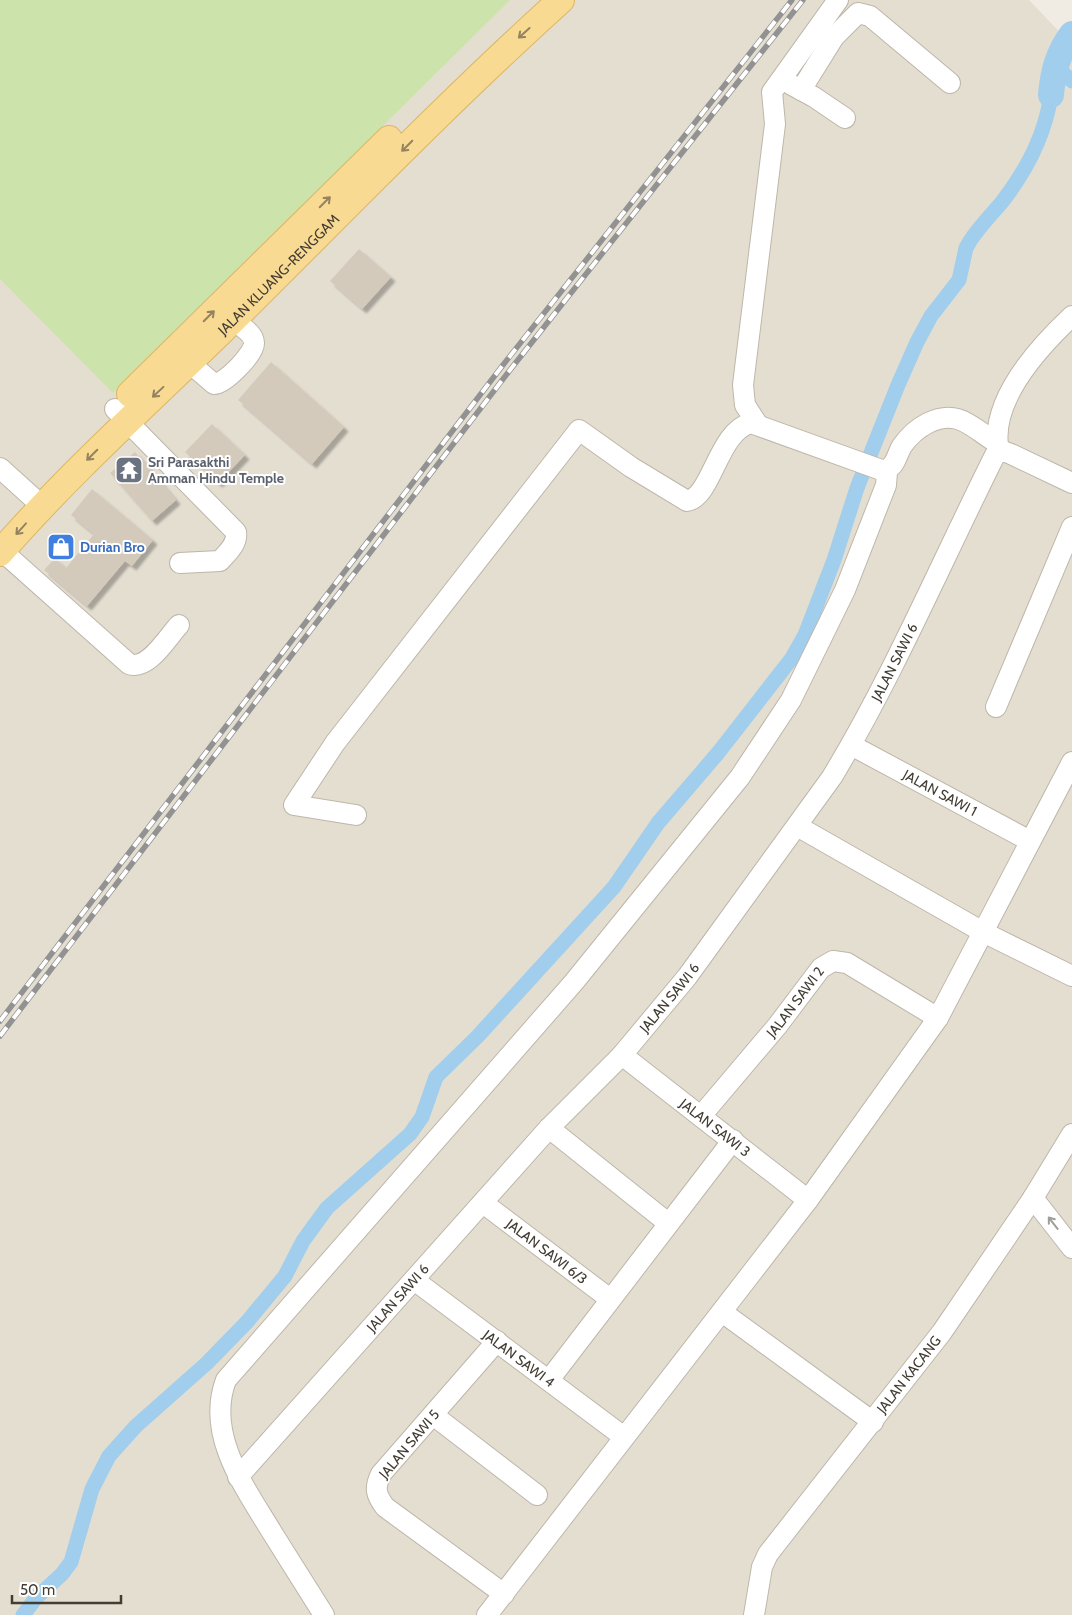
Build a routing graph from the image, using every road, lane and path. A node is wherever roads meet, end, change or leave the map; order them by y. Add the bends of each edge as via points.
1 (534, 0) edge
2 (560, 0) edge
3 (838, 0) edge
4 (950, 83) dead end
5 (776, 86) junction
6 (802, 90) junction
7 (844, 118) dead end
8 (1072, 316) edge
9 (233, 320) junction
10 (182, 356) junction
11 (121, 415) junction
12 (758, 425) junction
13 (1000, 449) junction
14 (874, 466) junction
15 (1, 470) edge
16 (1072, 483) edge
17 (36, 500) junction
18 (1072, 527) edge
19 (1, 544) edge
20 (180, 563) dead end
21 (179, 625) dead end
22 (996, 707) dead end
23 (851, 745) junction
24 (1072, 762) edge
25 (356, 815) dead end
26 (797, 826) junction
27 (1030, 841) junction
28 (983, 932) junction
29 (1072, 976) edge
30 (938, 1018) junction
31 (622, 1055) junction
32 (701, 1116) junction
33 (549, 1128) junction
34 (1072, 1134) edge
35 (732, 1140) junction
36 (1033, 1198) junction
37 (808, 1200) junction
38 (483, 1202) junction
39 (668, 1223) junction
40 (1072, 1248) edge
41 (414, 1280) junction
42 (610, 1300) junction
43 (722, 1312) junction
44 (497, 1341) junction
45 (549, 1380) junction
46 (433, 1415) junction
47 (873, 1422) junction
48 (624, 1437) junction
49 (238, 1477) junction
50 (537, 1496) dead end
51 (504, 1594) junction
52 (324, 1615) edge
53 (487, 1615) edge
54 (754, 1615) edge

10 -> 1 main road, JALAN KLUANG-RENGGAM via 389,138
2 -> 9 main road, JALAN KLUANG-RENGGAM via 465,88
3 - 5 street
4 - 6 street via 870,16 858,12 834,37
5 - 6 street
5 - 12 street via 775,124 742,385 746,405
6 - 7 street
8 - 13 street via 1040,350 1009,393 999,424
9 - 10 main road, JALAN KLUANG-RENGGAM
9 - 10 street via 252,336 254,350 223,382 214,384
10 - 11 main road, JALAN KLUANG-RENGGAM
11 - 17 main road, JALAN KLUANG-RENGGAM
11 - 20 street via 236,532 237,538 220,561
12 - 14 street
12 - 25 street via 751,423 736,430 702,490 692,501 638,472 579,430 335,743 294,806
13 - 14 street via 962,420 948,416 922,426 911,435 900,449 895,463
13 - 16 street
13 - 23 street, JALAN SAWI 6
14 - 49 street via 888,477 844,590 791,700 740,777 574,982 226,1380 220,1395 220,1411 223,1434
15 - 17 street
17 - 19 main road, JALAN KLUANG-RENGGAM
18 - 22 street
19 - 21 street via 129,664 145,663
23 - 26 street, JALAN SAWI 6
23 - 27 street, JALAN SAWI 1
24 - 27 street
26 - 28 street
26 - 31 street, JALAN SAWI 6 via 687,978
27 - 28 street
28 - 29 street
28 - 30 street
30 - 32 street, JALAN SAWI 2 via 847,963 833,961 821,968
30 - 37 street
31 - 32 street, JALAN SAWI 3
31 - 33 street, JALAN SAWI 6
32 - 35 street, JALAN SAWI 3
33 - 38 street, JALAN SAWI 6
33 - 39 street
34 - 36 street, JALAN KACANG
35 - 37 street, JALAN SAWI 3
35 - 39 street
40 -> 36 street
36 - 47 street, JALAN KACANG via 942,1332
37 - 43 street
38 - 41 street, JALAN SAWI 6
38 - 42 street, JALAN SAWI 6/3
39 - 42 street
41 - 44 street, JALAN SAWI 4
41 - 49 street, JALAN SAWI 6
42 - 45 street
43 - 47 street
43 - 48 street
44 - 45 street, JALAN SAWI 4
44 - 46 street, JALAN SAWI 5
45 - 48 street, JALAN SAWI 4
46 - 50 street
46 - 51 street, JALAN SAWI 5 via 381,1474 376,1485 377,1497
47 - 54 street, JALAN KACANG via 768,1554 762,1567
48 - 51 street
49 - 52 street
51 - 53 street

